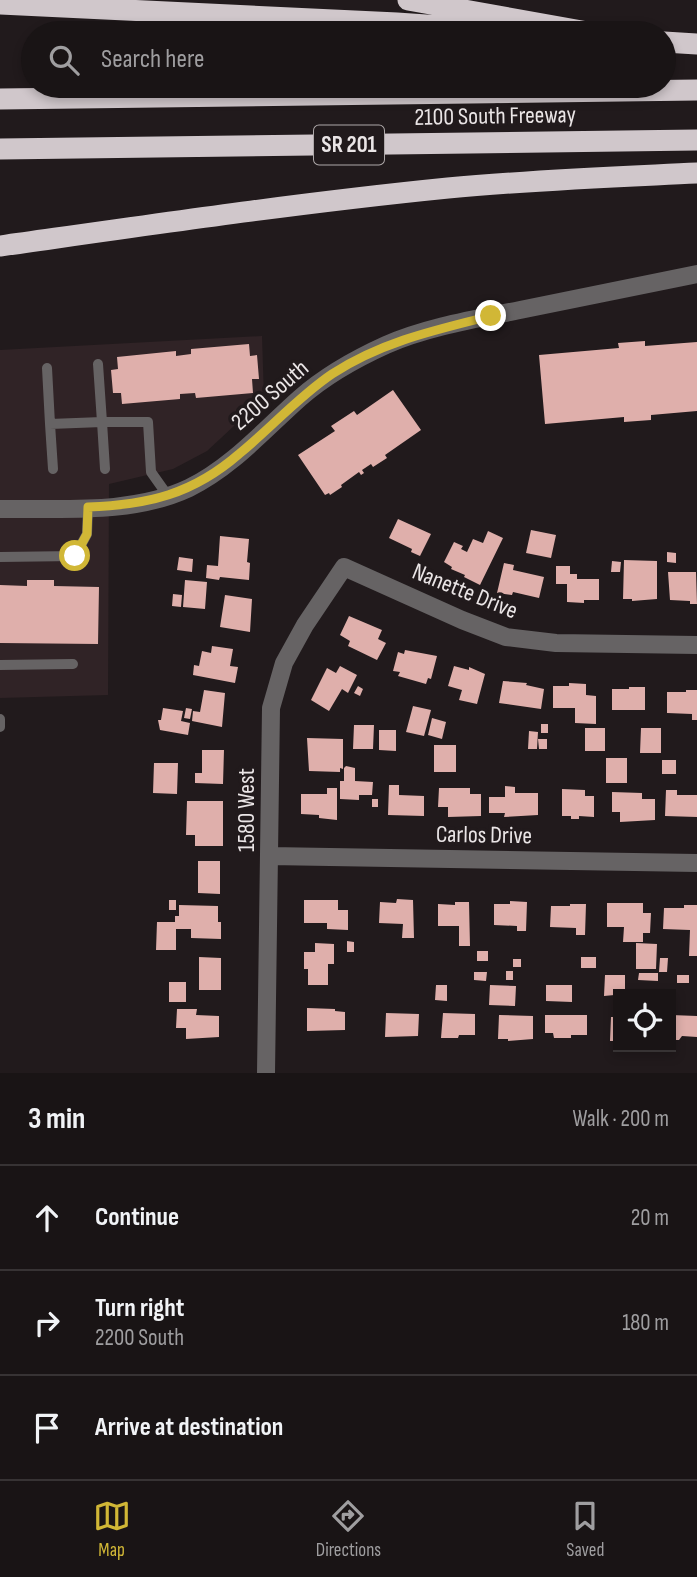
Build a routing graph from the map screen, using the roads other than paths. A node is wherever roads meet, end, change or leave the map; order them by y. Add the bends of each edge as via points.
1 (408, 0) edge
2 (0, 4) edge
3 (355, 21) edge
4 (526, 21) edge
5 (676, 43) edge
6 (697, 44) edge
7 (676, 90) edge
8 (697, 90) edge
9 (77, 98) edge
10 (0, 99) edge
11 (697, 140) edge
12 (0, 149) edge
13 (697, 173) edge
14 (0, 246) edge
15 (697, 274) edge
16 (98, 364) dead end
17 (47, 368) dead end
18 (103, 422) junction
19 (50, 424) junction
20 (53, 468) dead end
21 (105, 469) dead end
22 (168, 496) junction
23 (88, 507) junction
24 (0, 509) edge
25 (0, 557) edge
26 (344, 567) joint
27 (697, 645) edge
28 (0, 664) edge
29 (73, 664) dead end
30 (0, 719) edge
31 (0, 727) edge
32 (270, 856) junction
33 (697, 863) edge
34 (266, 1073) edge

1 - 4 highway
2 - 3 highway
5 - 6 highway
7 - 8 highway, 2100 South Freeway / SR 201
9 - 10 highway, 2100 South Freeway / SR 201
11 - 12 highway, 2100 South Freeway / SR 201
13 - 14 highway via 362,197
15 - 22 street, 2200 South via 491,316 389,344 312,389 212,475
16 - 18 lane
17 - 19 lane
18 - 19 lane
18 - 21 lane
18 - 22 lane via 148,422 152,472
19 - 20 lane
22 - 23 street, 2200 South
23 - 24 street, 2200 South
23 - 25 lane via 87,534 75,556
26 - 27 street, Nanette Drive via 506,636 556,643
26 - 32 street, 1580 West via 284,663 271,708
28 - 29 lane
30 - 31 lane
32 - 33 street, Carlos Drive
32 - 34 street, 1580 West

